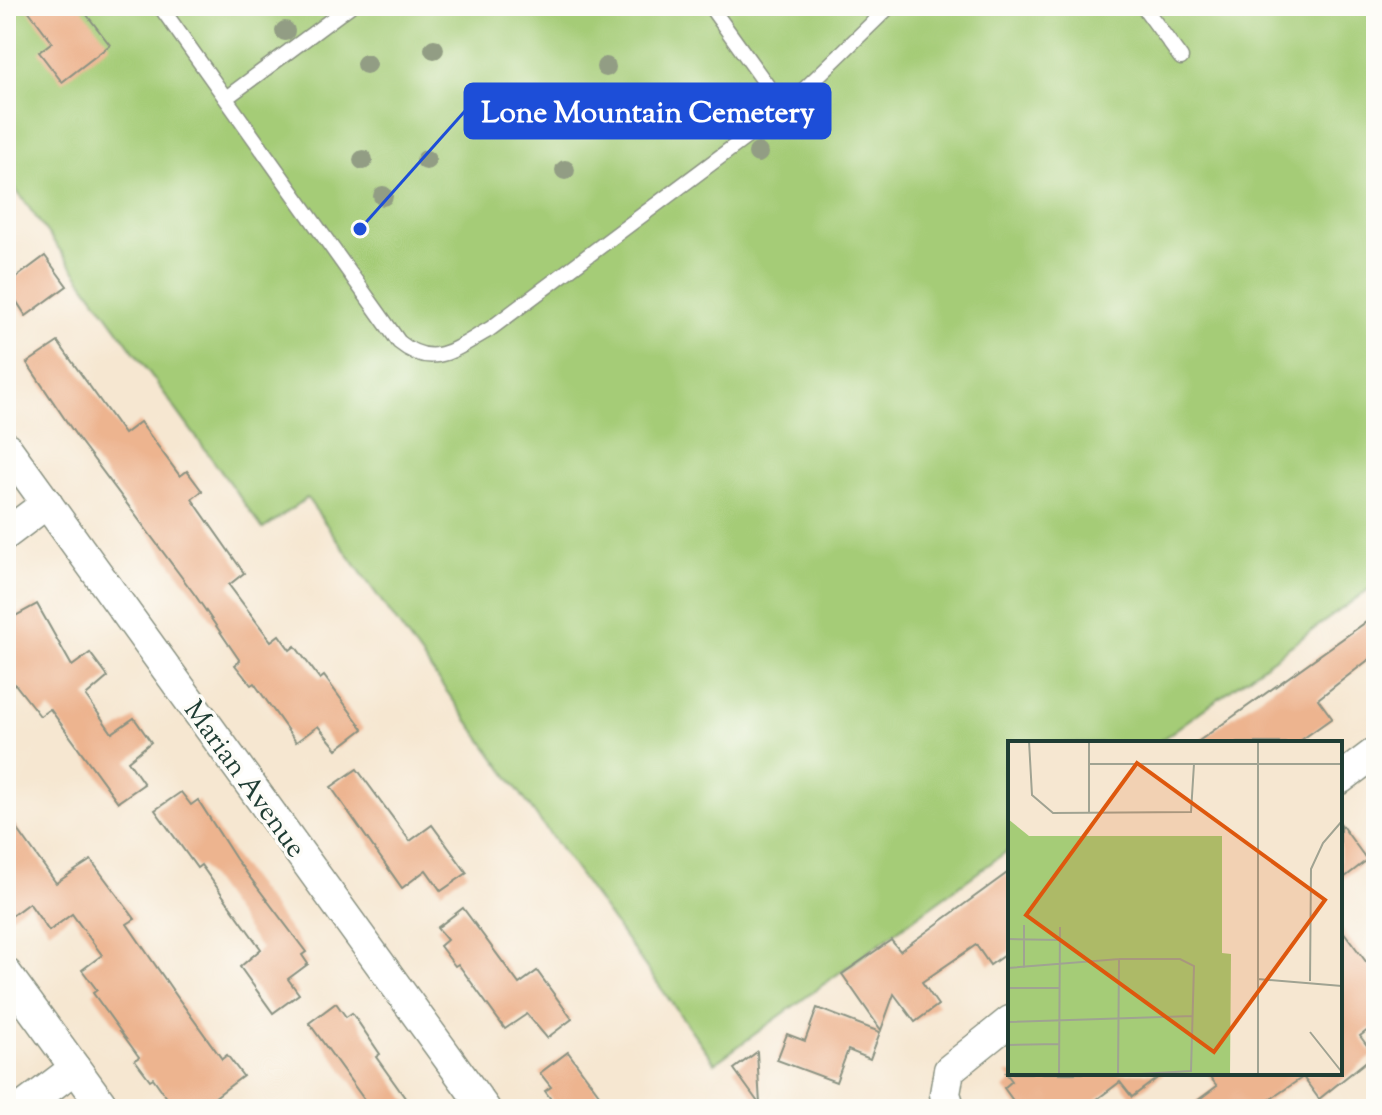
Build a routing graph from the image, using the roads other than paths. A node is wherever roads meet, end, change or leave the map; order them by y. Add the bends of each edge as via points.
1 (160, 6) edge
2 (350, 6) edge
3 (710, 6) edge
4 (890, 6) edge
5 (1143, 6) edge
6 (1181, 58) dead end
7 (226, 98) junction
8 (784, 109) junction
9 (6, 447) edge
10 (47, 503) junction
11 (6, 534) edge
12 (1376, 752) edge
13 (1342, 778) edge
14 (6, 973) edge
15 (1008, 1023) edge
16 (75, 1068) junction
17 (21, 1109) edge
18 (105, 1109) edge
19 (485, 1109) edge
20 (950, 1109) edge

1 - 7 lane
2 - 7 lane
3 - 8 lane
4 - 8 lane
5 - 6 lane
7 - 8 lane via 399,342 427,357 443,355 490,329
9 - 10 street, Marian Avenue
10 - 11 street
10 - 19 street, Marian Avenue
12 - 13 street
14 - 16 street
15 - 20 street via 949,1070 945,1094
16 - 17 street
16 - 18 street

